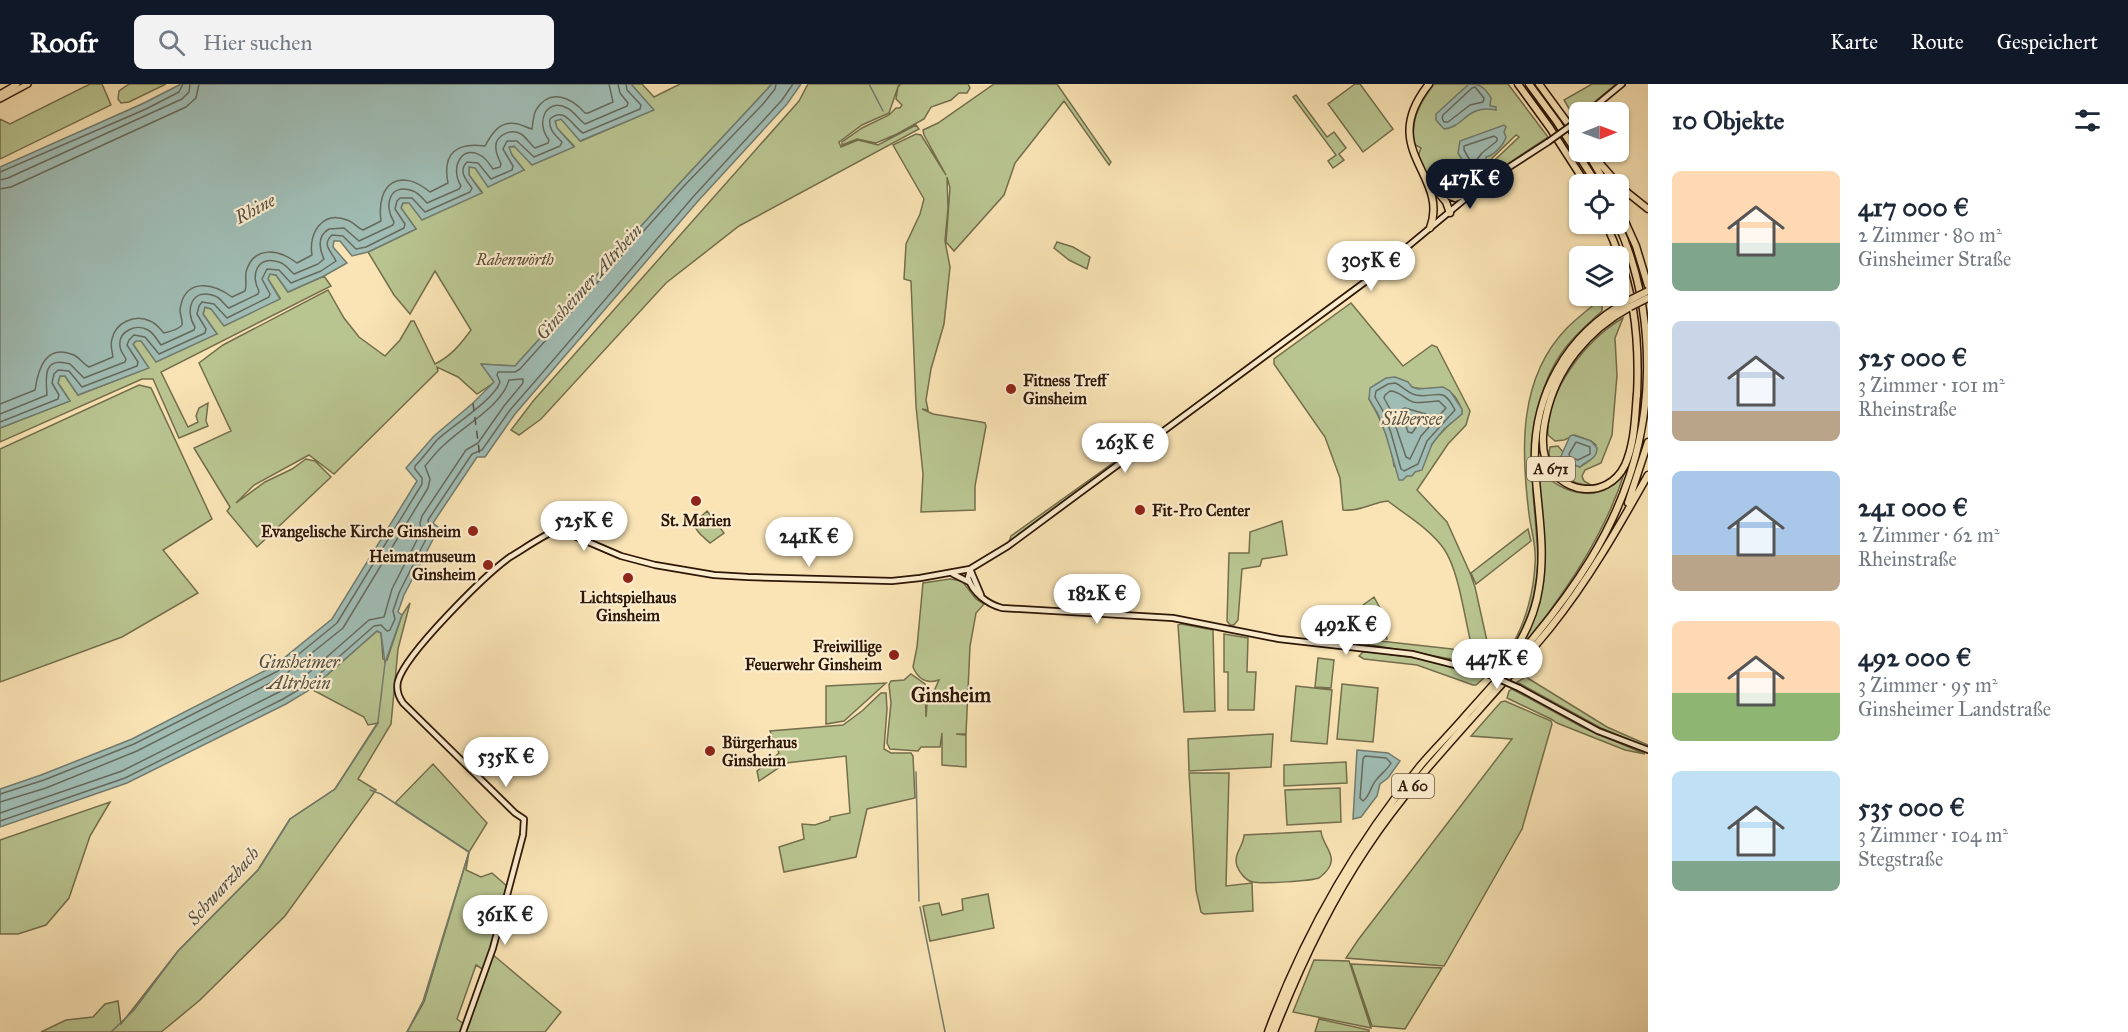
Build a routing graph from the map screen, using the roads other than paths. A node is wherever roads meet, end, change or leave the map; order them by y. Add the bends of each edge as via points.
1 (17, 84) edge
2 (28, 84) edge
3 (1429, 84) edge
4 (1518, 84) edge
5 (1529, 84) edge
6 (1539, 84) edge
7 (1622, 84) edge
8 (0, 94) edge
9 (0, 99) edge
10 (1600, 102) edge
11 (1569, 125) edge
12 (1569, 127) edge
13 (1597, 162) edge
14 (1580, 174) edge
15 (1591, 174) edge
16 (1608, 174) edge
17 (1424, 176) junction
18 (1476, 190) junction
19 (1438, 191) junction
20 (1629, 194) edge
21 (1435, 203) junction
22 (1648, 209) edge
23 (1450, 213) junction
24 (1430, 228) junction
25 (1629, 230) edge
26 (1610, 234) edge
27 (1622, 234) edge
28 (1648, 286) edge
29 (1648, 291) edge
30 (1648, 298) edge
31 (1629, 304) joint
32 (1624, 306) edge
33 (1626, 306) edge
34 (1638, 393) junction
35 (1648, 442) edge
36 (1648, 475) edge
37 (1616, 522) junction
38 (970, 569) junction
39 (953, 574) junction
40 (969, 582) junction
41 (982, 597) junction
42 (1465, 717) junction
43 (1648, 750) edge
44 (463, 1032) edge
45 (1268, 1032) edge
46 (1274, 1032) edge

1 - 8 highway
2 - 9 highway
3 - 17 highway via 1415,105 1410,128 1412,152
4 - 14 highway
5 - 15 highway
6 - 11 highway
7 - 10 main road
12 - 18 main road, bridge
13 - 16 highway
17 - 19 highway
17 - 21 highway
18 - 19 highway via 1455,198
18 - 23 main road
19 - 23 highway
20 - 22 highway
21 - 23 highway
21 - 24 highway
23 - 24 main road
24 - 38 main road via 1264,358 1008,546
25 - 28 highway
26 - 34 highway via 1633,303
27 - 37 highway, A 60 via 1642,299 1647,376 1644,426
29 - 31 highway, A 60, bridge
30 - 31 highway, A 671, bridge
32 - 42 highway, A 60 via 1604,315 1583,334 1547,389 1535,446 1542,558 1536,605 1513,654
33 - 34 highway, A 671 via 1599,327 1569,361 1553,392 1543,433 1547,462 1556,475 1567,484 1589,490 1613,481 1629,454
34 - 37 highway via 1634,448
35 - 37 highway, A 60 via 1633,491
36 - 37 highway
37 - 42 highway, A 60 via 1558,608
37 - 46 highway, A 60 via 1593,568 1551,626 1429,766 1367,848 1312,944
38 - 39 main road
38 - 40 main road
38 - 41 main road
39 - 40 main road
39 - 44 main road via 892,581 714,576 624,557 558,529 489,574 425,640 403,671 398,687 403,703 523,817 523,835 493,948
40 - 41 main road
41 - 43 main road, bridge via 1002,608 1173,618 1279,639 1412,654 1483,672 1590,727
42 - 45 highway, A 60 via 1414,774 1347,868 1301,952

